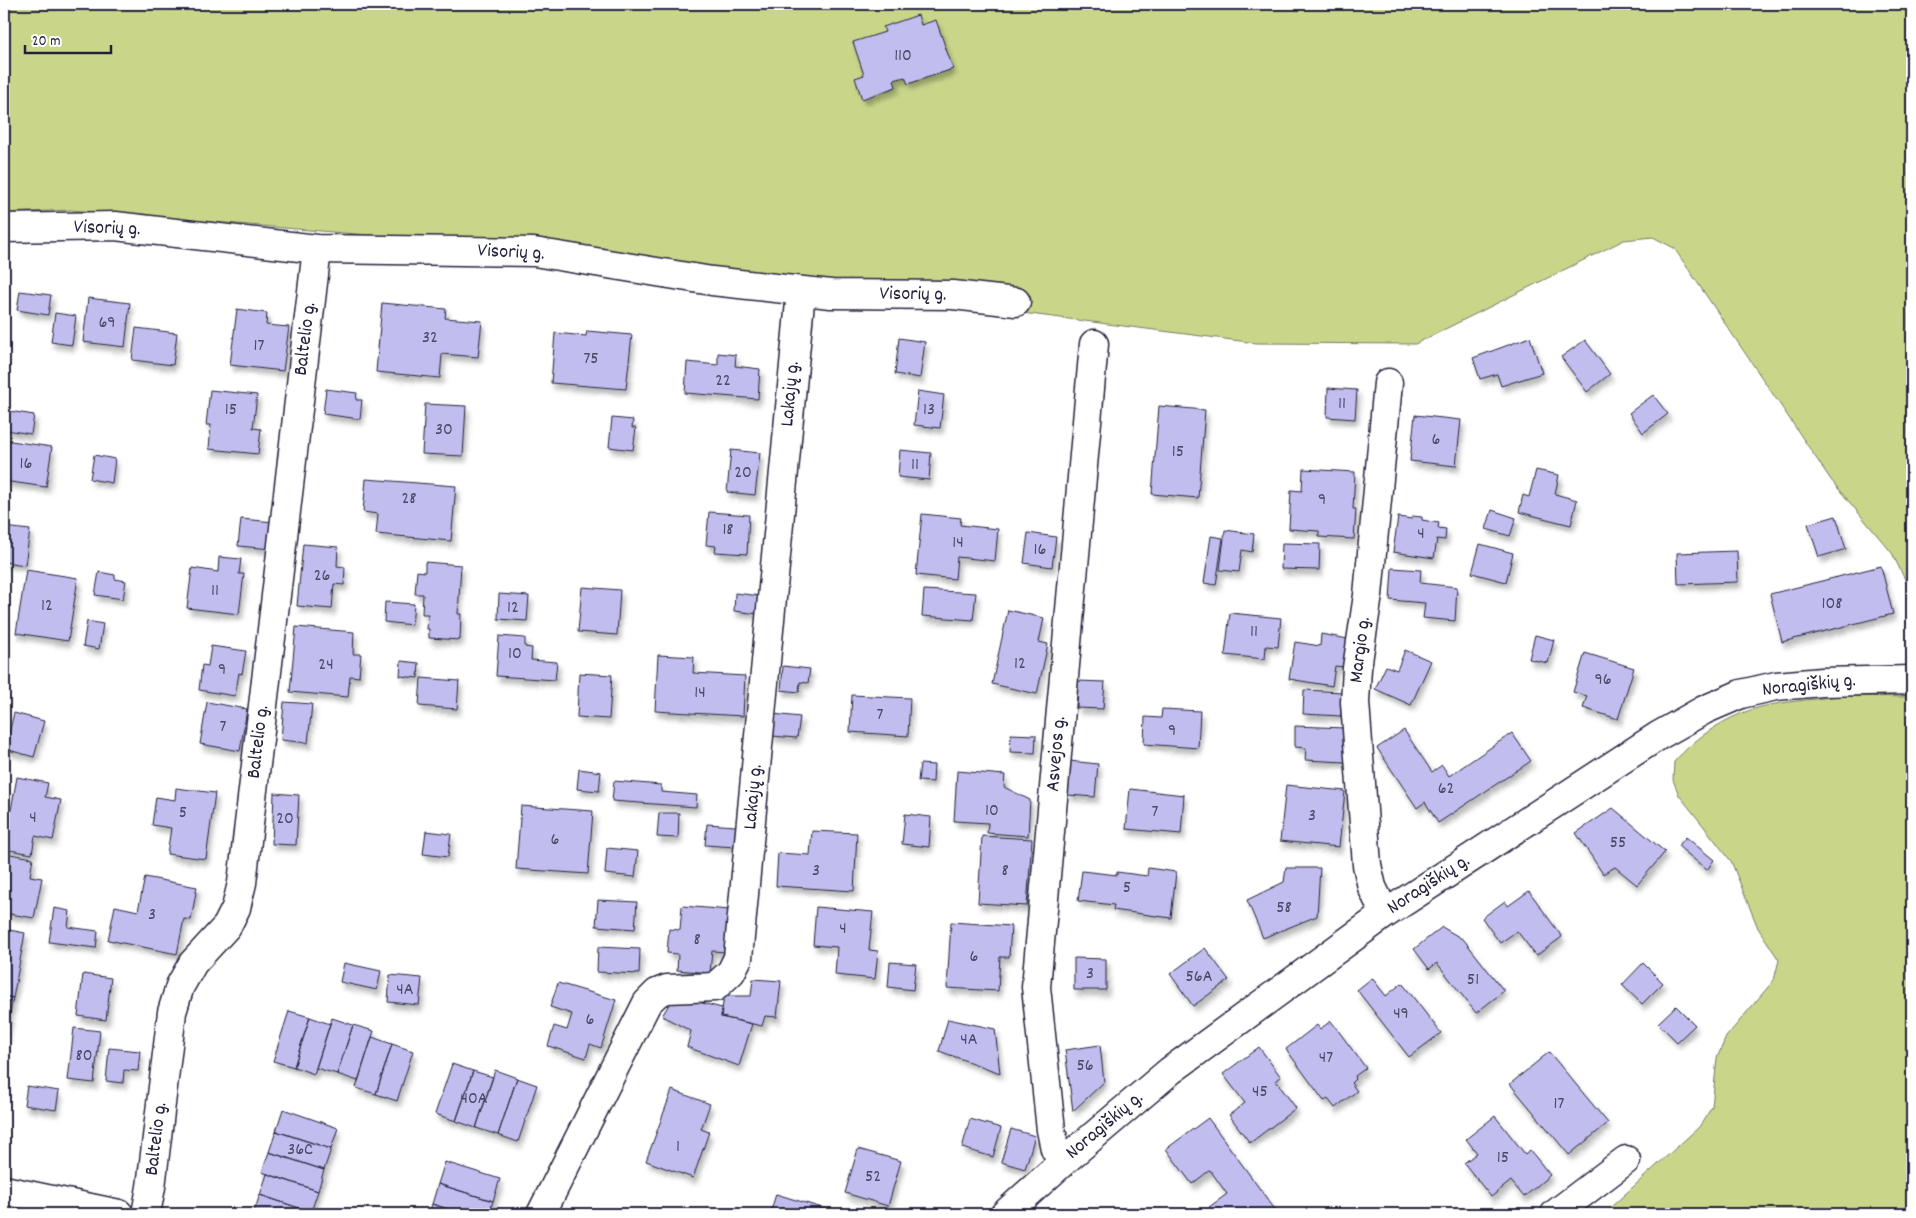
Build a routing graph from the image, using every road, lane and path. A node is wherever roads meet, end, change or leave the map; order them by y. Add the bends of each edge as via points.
1 (4, 228) edge
2 (317, 248) junction
3 (801, 291) junction
4 (1016, 302) dead end
5 (1094, 344) dead end
6 (1388, 383) dead end
7 (1906, 679) edge
8 (1385, 914) junction
9 (1626, 1160) dead end
10 (1064, 1161) junction
11 (4, 1190) edge
12 (119, 1214) edge
13 (146, 1214) edge
14 (541, 1214) edge
15 (1005, 1214) edge
16 (1555, 1214) edge

1 - 2 street, Visorių g. via 115,226
2 - 3 street, Visorių g. via 534,252 712,281
2 - 13 street, Baltelio g. via 242,883 228,926 193,963 180,986 172,1012 152,1187
3 - 4 street, Visorių g. via 953,295
3 - 14 street, Lakajų g. via 738,958 715,987 667,988 646,1003
5 - 10 street, Asvejos g. via 1036,986 1051,1130 1055,1149
6 - 8 street, Margio g. via 1355,702 1367,865 1372,887
7 - 8 street, Noragiškių g. via 1776,686 1741,694 1704,710 1658,736
8 - 10 street, Noragiškių g. via 1170,1071
9 - 16 street
10 - 15 street, Noragiškių g.
11 - 12 street

